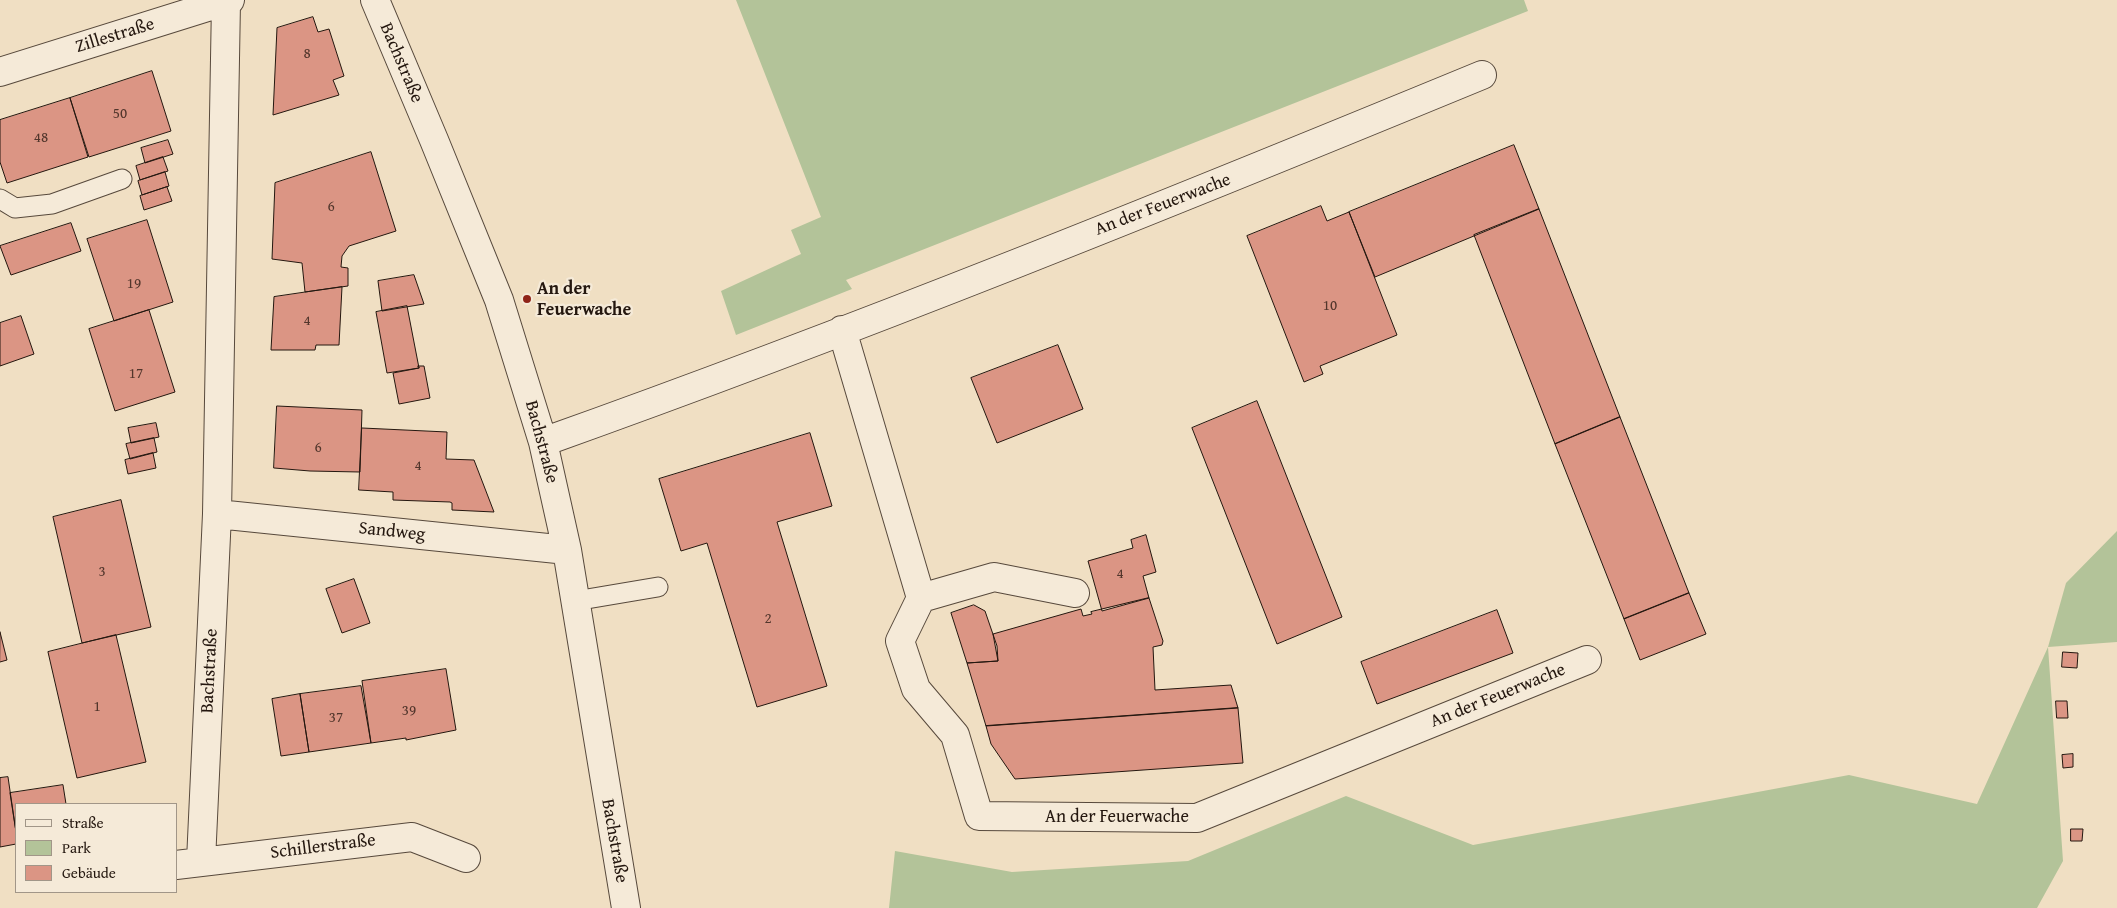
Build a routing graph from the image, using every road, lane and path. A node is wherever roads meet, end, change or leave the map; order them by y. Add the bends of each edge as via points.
1 (375, 0) edge
2 (228, 1) edge
3 (0, 72) edge
4 (1482, 75) dead end
5 (122, 179) dead end
6 (0, 199) edge
7 (842, 330) junction
8 (543, 442) junction
9 (217, 514) junction
10 (567, 550) junction
11 (658, 587) dead end
12 (1075, 593) dead end
13 (921, 598) junction
14 (575, 601) junction
15 (1587, 660) dead end
16 (466, 858) dead end
17 (189, 863) edge
18 (626, 908) edge

1 - 8 street, Bachstraße via 499,300
2 - 3 street, Zillestraße
2 - 9 street, Bachstraße
4 - 7 street, An der Feuerwache via 1232,178
5 - 6 lane via 52,204 15,208
7 - 8 street, An der Feuerwache via 716,380
7 - 13 street
8 - 10 street, Bachstraße
9 - 10 street, Sandweg
9 - 17 street, Bachstraße
10 - 14 street, Bachstraße
11 - 14 lane
12 - 13 street via 994,576
13 - 15 street, An der Feuerwache via 900,641 916,689 955,735 980,816 1197,818
14 - 18 street, Bachstraße
16 - 17 street, Schillerstraße via 412,837

